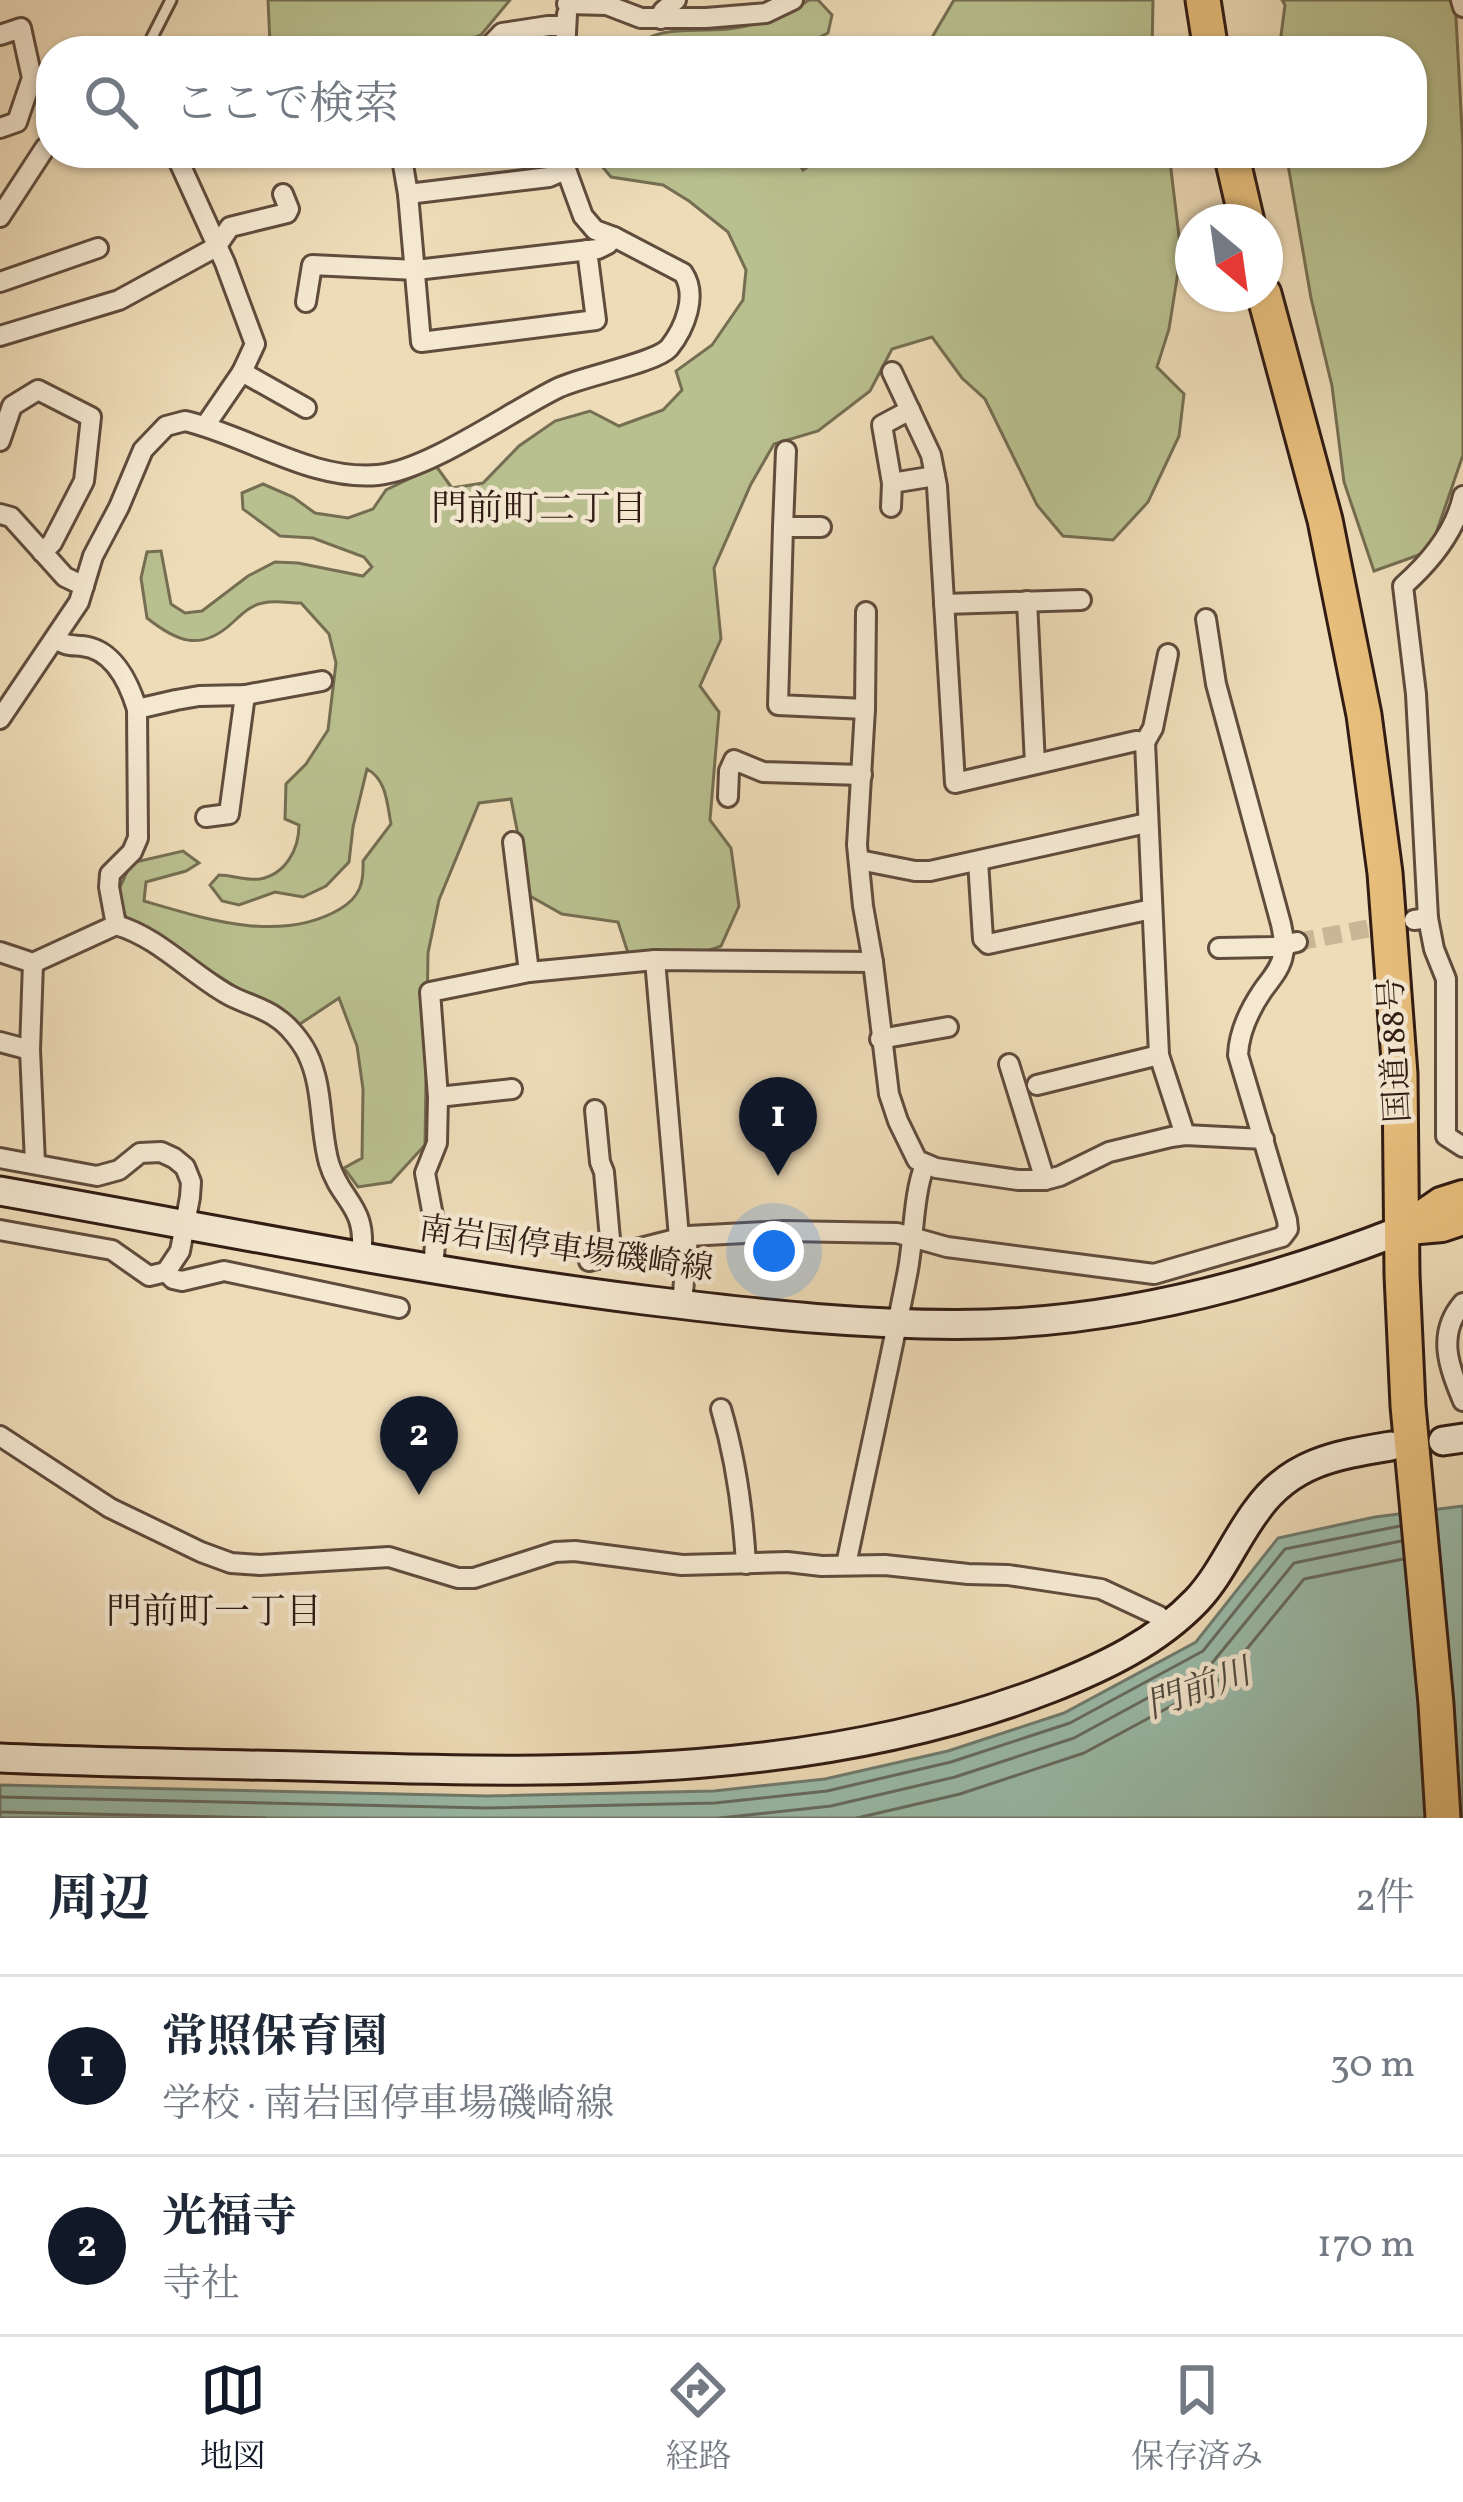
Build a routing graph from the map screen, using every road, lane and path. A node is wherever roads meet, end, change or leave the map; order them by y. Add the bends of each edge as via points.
1 (171, 0) edge
2 (676, 0) edge
3 (793, 0) edge
4 (1203, 0) edge
5 (568, 2) edge
6 (661, 19) junction
7 (566, 26) junction
8 (0, 35) edge
9 (153, 36) edge
10 (499, 36) edge
11 (566, 36) edge
12 (1209, 36) edge
13 (0, 128) edge
14 (36, 161) edge
15 (182, 168) edge
16 (404, 168) edge
17 (557, 168) edge
18 (564, 168) edge
19 (1234, 168) edge
20 (283, 194) dead end
21 (408, 194) junction
22 (1243, 204) edge
23 (0, 217) edge
24 (614, 237) junction
25 (216, 247) junction
26 (98, 248) dead end
27 (587, 250) junction
28 (416, 270) junction
29 (0, 282) edge
30 (307, 302) dead end
31 (1269, 312) edge
32 (0, 336) edge
33 (892, 371) dead end
34 (242, 372) junction
35 (6, 401) edge
36 (306, 408) dead end
37 (910, 410) junction
38 (206, 426) junction
39 (0, 441) edge
40 (786, 451) dead end
41 (935, 476) junction
42 (892, 483) junction
43 (1463, 496) edge
44 (891, 507) dead end
45 (0, 514) edge
46 (783, 527) junction
47 (821, 527) dead end
48 (42, 552) junction
49 (84, 586) junction
50 (1081, 600) dead end
51 (1027, 602) junction
52 (944, 604) junction
53 (866, 612) dead end
54 (1206, 619) dead end
55 (55, 639) junction
56 (1168, 654) dead end
57 (322, 681) dead end
58 (245, 695) junction
59 (7, 696) edge
60 (865, 709) junction
61 (137, 710) junction
62 (0, 719) edge
63 (1145, 742) junction
64 (1035, 764) junction
65 (862, 775) junction
66 (728, 797) dead end
67 (206, 817) dead end
68 (1148, 823) junction
69 (513, 842) dead end
70 (859, 860) junction
71 (978, 861) junction
72 (1152, 909) junction
73 (116, 925) junction
74 (1291, 944) junction
75 (1219, 948) dead end
76 (0, 952) edge
77 (655, 960) junction
78 (873, 962) junction
79 (32, 963) junction
80 (529, 972) junction
81 (948, 1028) dead end
82 (880, 1039) junction
83 (0, 1042) edge
84 (31, 1050) junction
85 (1159, 1055) junction
86 (1009, 1064) dead end
87 (1037, 1085) dead end
88 (512, 1089) dead end
89 (438, 1097) junction
90 (595, 1110) dead end
91 (1185, 1135) junction
92 (1264, 1139) junction
93 (1463, 1148) edge
94 (0, 1158) edge
95 (35, 1163) junction
96 (925, 1165) junction
97 (1045, 1180) junction
98 (0, 1191) edge
99 (1463, 1196) edge
100 (1463, 1220) edge
101 (184, 1224) junction
102 (0, 1230) edge
103 (1402, 1230) junction
104 (683, 1237) junction
105 (914, 1240) junction
106 (615, 1252) junction
107 (361, 1257) junction
108 (589, 1261) dead end
109 (433, 1269) junction
110 (166, 1271) junction
111 (1463, 1303) edge
112 (682, 1304) junction
113 (399, 1308) dead end
114 (898, 1324) junction
115 (1463, 1401) edge
116 (721, 1409) dead end
117 (0, 1436) edge
118 (1391, 1446) dead end
119 (746, 1564) junction
120 (846, 1565) junction
121 (1169, 1626) junction
122 (0, 1758) edge
123 (1443, 1818) edge

1 - 9 lane
2 - 6 street
3 - 6 street via 766,13
4 - 12 highway
5 - 6 street
5 - 7 street
7 - 10 street
7 - 11 street
8 - 13 street via 21,28 32,78 17,122
14 - 23 street
15 - 25 street
16 - 21 street
17 - 21 street via 549,177
18 - 24 street via 584,216
19 - 22 highway
20 - 25 street via 287,213 230,227
21 - 28 street
24 - 27 street
24 - 38 street via 689,282 685,318 656,357 585,376 380,475 340,475
25 - 32 street via 119,300
25 - 34 street via 255,344
26 - 29 street
27 - 28 street
27 - 28 street via 596,320 422,342
28 - 30 street via 312,265
31 - 103 highway, 国道188号 via 1325,520 1364,715 1397,1002
33 - 37 street
34 - 36 street
34 - 38 street
35 - 39 street
35 - 48 street via 38,390 91,417 84,481
37 - 41 street
37 - 42 street via 881,425
38 - 49 street via 166,426 143,449
40 - 46 street
41 - 42 street
41 - 52 street
42 - 44 street
43 - 93 street via 1449,533 1403,586 1415,694 1421,919 1446,979 1446,1136
45 - 48 street
46 - 47 street
46 - 60 street via 778,705
48 - 49 street
49 - 55 street
50 - 51 street
51 - 52 street
51 - 64 street
52 - 64 street via 955,783
53 - 60 street
54 - 74 street via 1216,684
55 - 59 street
55 - 61 street via 109,659
56 - 63 street
57 - 58 street
58 - 61 street
58 - 67 street via 229,814
59 - 62 street
60 - 65 street
61 - 73 street via 138,838 110,874
63 - 64 street
63 - 68 street
65 - 66 street via 763,772 734,760
65 - 70 street
68 - 71 street
68 - 72 street
69 - 80 street
70 - 71 street via 915,872
70 - 78 street
71 - 72 street via 988,944
72 - 85 street
73 - 79 street
73 - 107 street via 277,1017 299,1040 315,1075 334,1177 356,1208
74 - 75 street
74 - 92 street via 1238,1042
76 - 79 street
77 - 78 street
77 - 80 street
77 - 104 street
78 - 82 street
79 - 84 street
80 - 89 street via 430,992
81 - 82 street
82 - 96 street via 898,1121
83 - 84 street
84 - 95 street
85 - 87 street
85 - 91 street
86 - 97 street
88 - 89 street
89 - 109 street via 437,1142 425,1173 436,1232
90 - 106 street
91 - 92 street
91 - 97 street via 1109,1152
92 - 105 street via 1287,1220 1282,1237 1154,1274
94 - 95 street
95 - 101 street via 97,1176 140,1153 160,1152 184,1167 190,1182
96 - 97 street
96 - 105 street
98 - 101 street, 南岩国停車場磯崎線
99 - 103 main road
100 - 103 main road
101 - 107 street, 南岩国停車場磯崎線
101 - 110 street
102 - 110 street via 112,1250 149,1276
103 - 114 street, 南岩国停車場磯崎線 via 1174,1300 1050,1319
103 - 123 highway, 国道188号 via 1408,1406
104 - 105 street via 871,1232
104 - 106 street
104 - 112 street
105 - 114 street
106 - 108 street
107 - 109 street, 南岩国停車場磯崎線
109 - 112 street, 南岩国停車場磯崎線
110 - 113 street via 182,1281 224,1271
111 - 115 street via 1446,1345
112 - 114 street, 南岩国停車場磯崎線
114 - 120 street
116 - 119 street
117 - 119 street via 110,1508 230,1563 388,1557 458,1578 575,1551
118 - 121 street via 1320,1460 1291,1476 1258,1508 1216,1578
119 - 120 street
120 - 121 street via 1059,1581 1101,1589
121 - 122 street via 1050,1688 910,1732 785,1756 616,1769 446,1770

